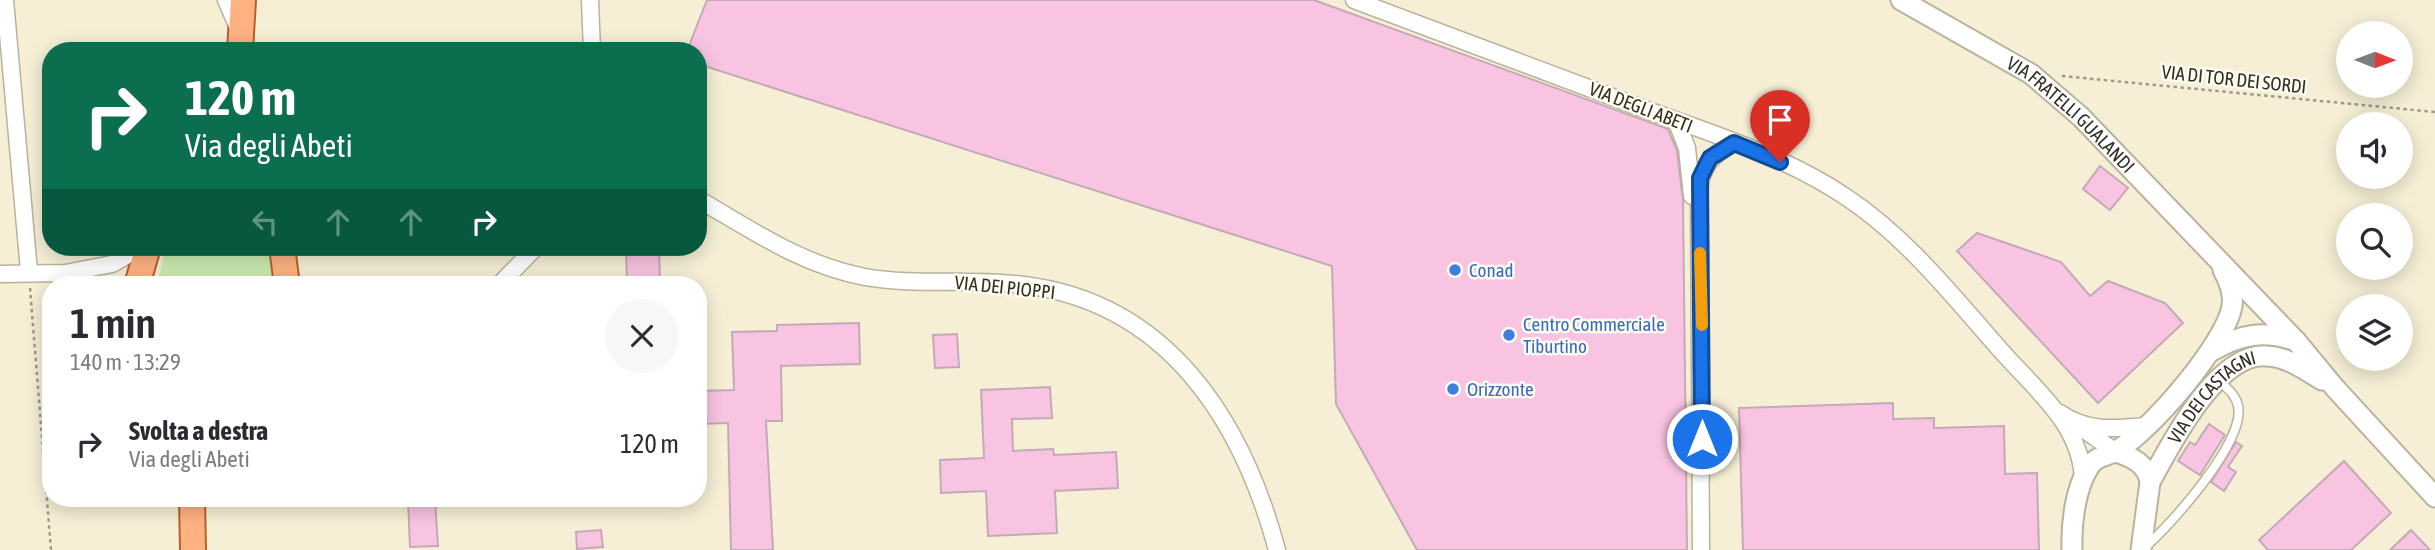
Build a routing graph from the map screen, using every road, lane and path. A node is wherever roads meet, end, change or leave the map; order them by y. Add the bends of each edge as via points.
1 (5, 0) edge
2 (226, 0) edge
3 (243, 0) edge
4 (590, 0) edge
5 (1354, 0) edge
6 (1900, 0) edge
7 (241, 42) edge
8 (593, 42) edge
9 (2031, 74) junction
10 (2435, 112) edge
11 (1676, 120) junction
12 (1718, 137) junction
13 (1734, 143) junction
14 (1689, 170) junction
15 (707, 205) edge
16 (1700, 244) junction
17 (126, 256) edge
18 (145, 256) edge
19 (284, 256) edge
20 (527, 256) edge
21 (2218, 260) junction
22 (29, 271) junction
23 (65, 273) junction
24 (0, 274) edge
25 (72, 276) edge
26 (140, 276) edge
27 (288, 276) edge
28 (508, 276) edge
29 (2297, 341) junction
30 (2212, 351) junction
31 (2218, 380) junction
32 (2334, 388) junction
33 (2050, 405) junction
34 (2071, 420) junction
35 (2145, 426) junction
36 (42, 436) edge
37 (2116, 452) junction
38 (2150, 482) junction
39 (2083, 483) junction
40 (2435, 497) edge
41 (48, 507) edge
42 (192, 507) edge
43 (51, 550) edge
44 (192, 550) edge
45 (1277, 550) edge
46 (1702, 550) edge
47 (2072, 550) edge
48 (2141, 550) edge

1 - 22 street
2 - 7 street
3 - 7 main road
4 - 8 street
5 - 11 street, VIA DEGLI ABETI
6 - 9 street, VIA FRATELLI GUALANDI
9 - 10 path, VIA DI TOR DEI SORDI
9 - 21 street, VIA FRATELLI GUALANDI via 2081,117
11 - 12 street, VIA DEGLI ABETI
11 - 14 street via 1687,148
12 - 13 street, VIA DEGLI ABETI
12 - 14 street via 1700,143
13 - 16 street via 1704,168 1699,190
13 - 33 street, VIA DEGLI ABETI via 1814,178 1876,219
14 - 16 street
15 - 45 street, VIA DEI PIOPPI via 771,244 839,270 888,280 1042,287 1097,303 1128,318 1155,338 1205,391 1228,425 1255,483
16 - 46 street
17 - 23 street via 112,264
18 - 26 main road
19 - 27 main road
20 - 28 street
21 - 29 street, VIA FRATELLI GUALANDI
21 - 30 street, VIA DEI CASTAGNI via 2231,288 2232,303
22 - 23 street
22 - 24 street
22 - 36 path
23 - 25 street
29 - 30 street, VIA DEI CASTAGNI via 2249,335
29 - 32 street, VIA FRATELLI GUALANDI
30 - 35 street, VIA DEI CASTAGNI
31 - 32 street, VIA DEI CASTAGNI via 2244,359 2268,356 2292,363
31 - 38 street, VIA DEI CASTAGNI via 2191,414
31 - 48 lane via 2233,394 2238,407 2236,429 2196,495
32 - 40 street
33 - 34 street, VIA DEGLI ABETI
33 - 39 street, VIA DEGLI ABETI via 2076,439
34 - 35 street, VIA DEGLI ABETI via 2107,430
34 - 37 street, VIA DEGLI ABETI
35 - 37 street, VIA DEI CASTAGNI
37 - 38 street via 2132,457 2149,472
37 - 39 street, VIA DEI CASTAGNI via 2100,456
38 - 48 street, VIA DEI CASTAGNI
39 - 47 street, VIA DEI CASTAGNI
41 - 43 path
42 - 44 main road

